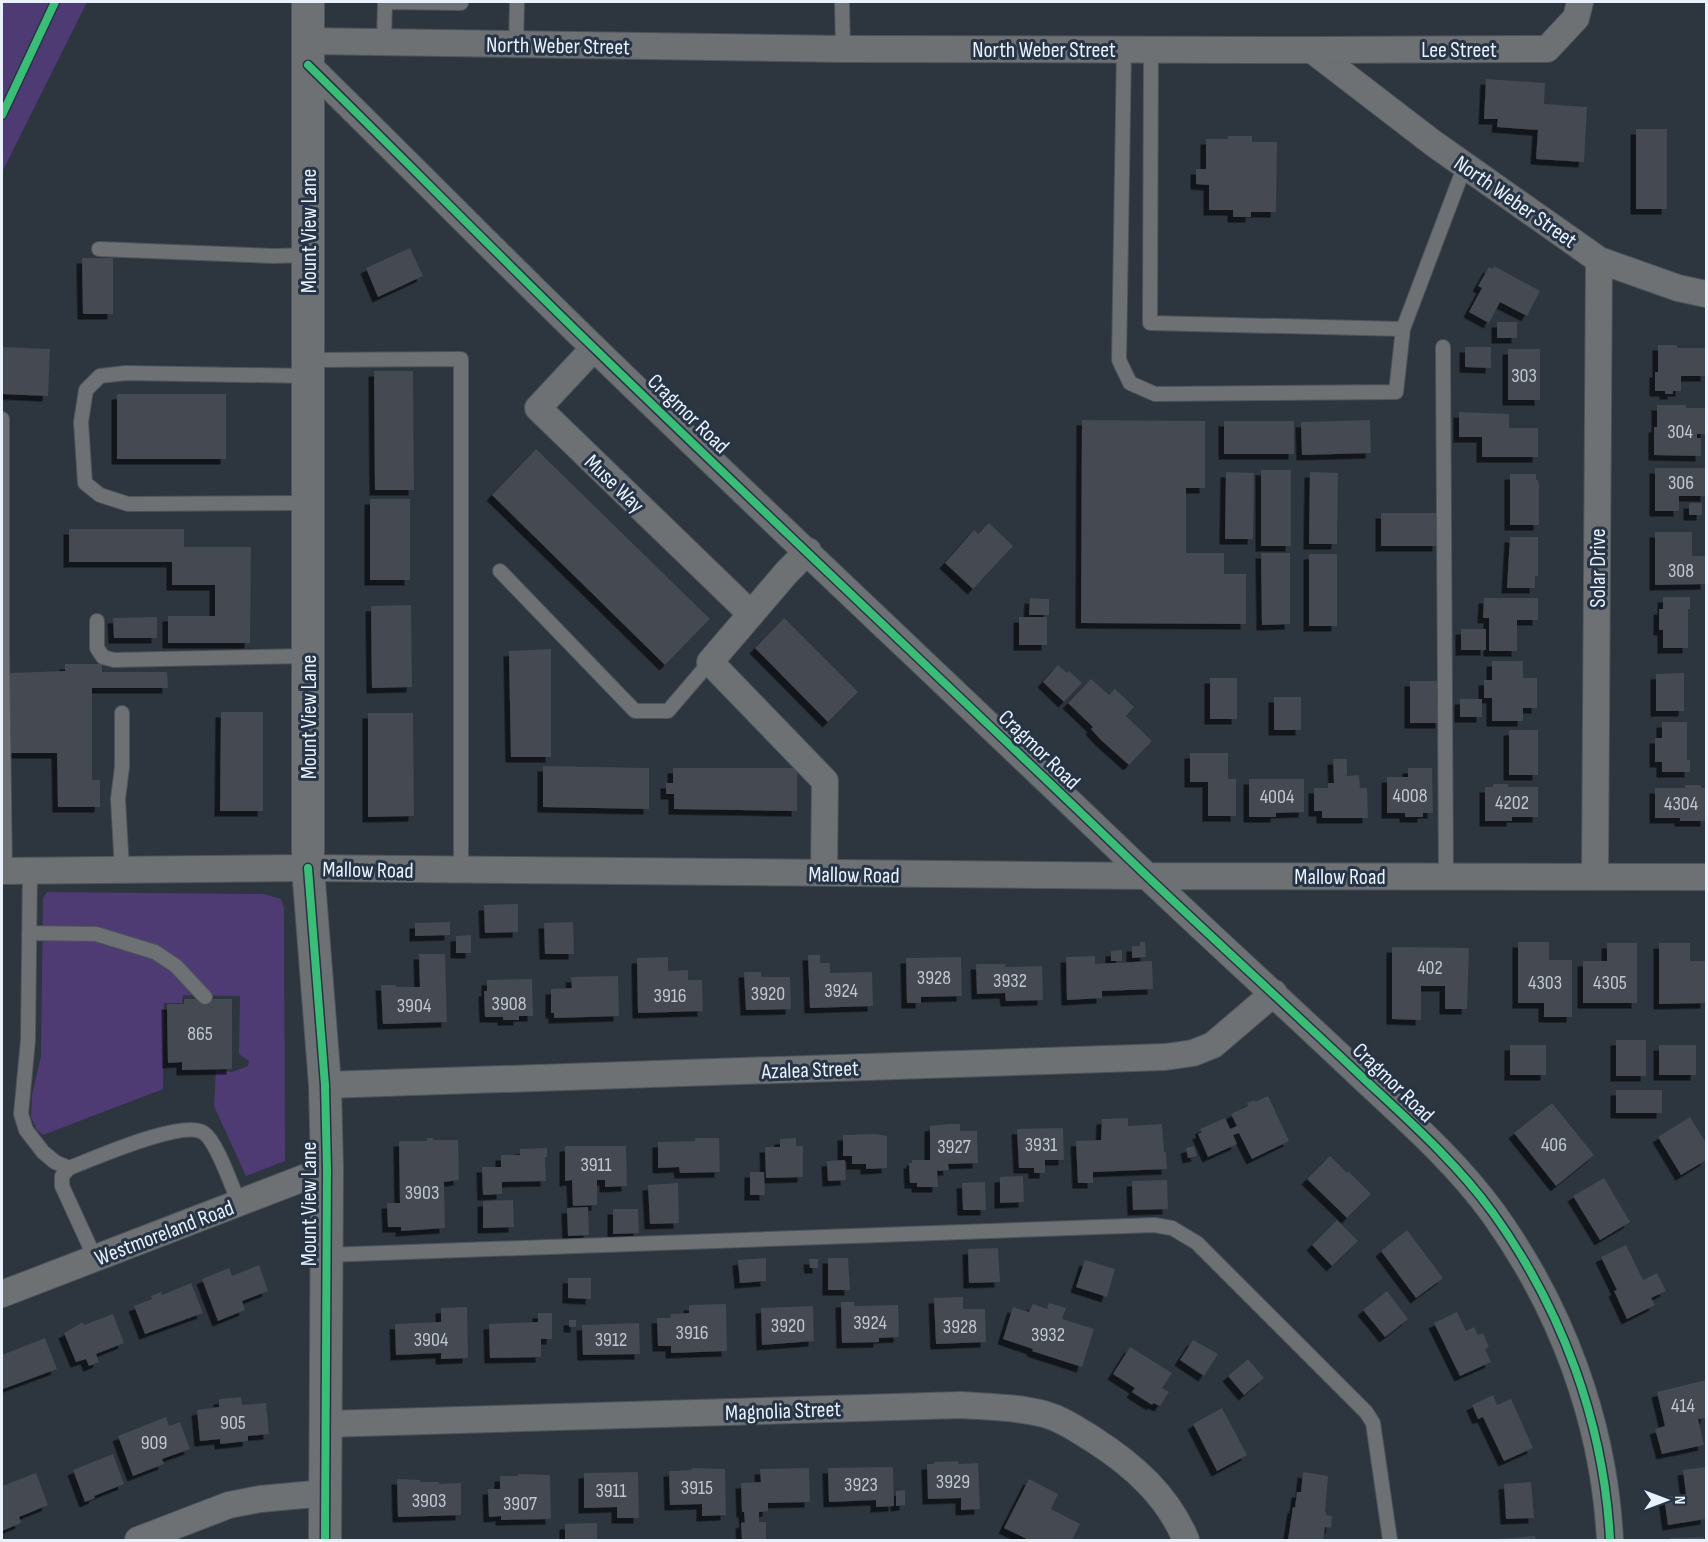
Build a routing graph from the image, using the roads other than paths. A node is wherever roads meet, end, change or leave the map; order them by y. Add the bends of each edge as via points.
1 (308, 2) edge
2 (385, 2) edge
3 (518, 2) edge
4 (842, 2) edge
5 (1580, 2) edge
6 (461, 3) dead end
7 (384, 42) junction
8 (516, 44) junction
9 (1124, 49) junction
10 (1151, 49) junction
11 (843, 50) junction
12 (1312, 50) junction
13 (308, 53) junction
14 (1465, 165) junction
15 (99, 249) dead end
16 (308, 255) junction
17 (1599, 260) junction
18 (1707, 294) edge
19 (1403, 329) junction
20 (1443, 347) dead end
21 (594, 348) junction
22 (308, 368) junction
23 (2, 419) edge
24 (308, 503) junction
25 (808, 551) junction
26 (500, 571) dead end
27 (752, 614) junction
28 (97, 621) dead end
29 (2, 655) edge
30 (308, 656) junction
31 (710, 662) junction
32 (122, 713) dead end
33 (3, 810) edge
34 (308, 868) junction
35 (12, 870) edge
36 (122, 870) junction
37 (461, 870) junction
38 (824, 873) junction
39 (1147, 876) junction
40 (1446, 876) junction
41 (1595, 876) junction
42 (1707, 877) edge
43 (29, 933) junction
44 (1274, 993) junction
45 (205, 997) dead end
46 (325, 1085) junction
47 (69, 1168) junction
48 (327, 1169) junction
49 (239, 1203) junction
50 (327, 1255) junction
51 (95, 1258) junction
52 (2, 1294) edge
53 (326, 1424) junction
54 (325, 1493) junction
55 (138, 1540) edge
56 (325, 1540) edge
57 (1186, 1540) edge
58 (1390, 1540) edge
59 (1610, 1540) edge

1 - 13 street, Mount View Lane
2 - 6 lane
2 - 7 lane
3 - 8 lane
4 - 11 lane
5 - 12 street, Lee Street via 1576,18 1547,49
7 - 8 street, North Weber Street
7 - 13 street, North Weber Street
8 - 11 street, North Weber Street
9 - 10 street, North Weber Street
9 - 11 street, North Weber Street
9 - 19 lane via 1119,360 1130,383 1155,394 1396,392
10 - 12 street, North Weber Street
10 - 19 lane via 1150,323
12 - 14 street, North Weber Street
13 - 16 street, Mount View Lane
13 - 21 street, Cragmor Road
14 - 17 street, North Weber Street
14 - 19 lane
15 - 16 lane
16 - 22 street, Mount View Lane
17 - 18 street, North Weber Street
17 - 41 street, Solar Drive
20 - 40 lane
21 - 25 street, Cragmor Road
21 - 27 street, Muse Way via 538,408
22 - 24 street, Mount View Lane
22 - 24 lane via 100,376 86,390 81,422 85,483 100,495 128,504
22 - 37 lane via 461,359
23 - 29 lane
24 - 30 street, Mount View Lane
25 - 27 street
25 - 39 street, Cragmor Road
26 - 31 lane via 635,711 668,711
27 - 31 street
28 - 30 lane via 97,648 103,657 114,660
29 - 33 lane
30 - 34 street, Mount View Lane
31 - 38 street via 825,781
32 - 36 lane via 118,799
33 - 35 lane
34 - 36 street, Mallow Road
34 - 37 street, Mallow Road
34 - 46 street, Mount View Lane
35 - 36 street, Mallow Road
35 - 43 lane
37 - 38 street, Mallow Road
38 - 39 street, Mallow Road
39 - 40 street, Mallow Road
39 - 44 street, Cragmor Road
40 - 41 street, Mallow Road
41 - 42 street, Mallow Road
43 - 45 lane via 96,934 155,952 176,966
43 - 47 lane via 28,1040 21,1114 26,1130 44,1152
44 - 46 street, Azalea Street via 1214,1045 1165,1057
44 - 59 street, Cragmor Road via 1440,1150 1491,1209 1520,1252 1574,1361 1603,1475
46 - 48 street, Mount View Lane
47 - 49 lane via 169,1131 193,1129 204,1133 213,1144
47 - 51 lane via 62,1176 62,1186
48 - 49 street, Westmoreland Road
48 - 50 street, Mount View Lane
49 - 51 street, Westmoreland Road
50 - 53 street, Mount View Lane
50 - 58 lane via 1154,1225 1172,1228 1197,1243 1366,1412 1373,1423
51 - 52 street, Westmoreland Road
53 - 54 street, Mount View Lane
53 - 57 street, Magnolia Street via 962,1405 1010,1408 1045,1414 1072,1425 1104,1446 1141,1475 1160,1496 1179,1522
54 - 55 street via 260,1498 230,1505
54 - 56 street, Mount View Lane

